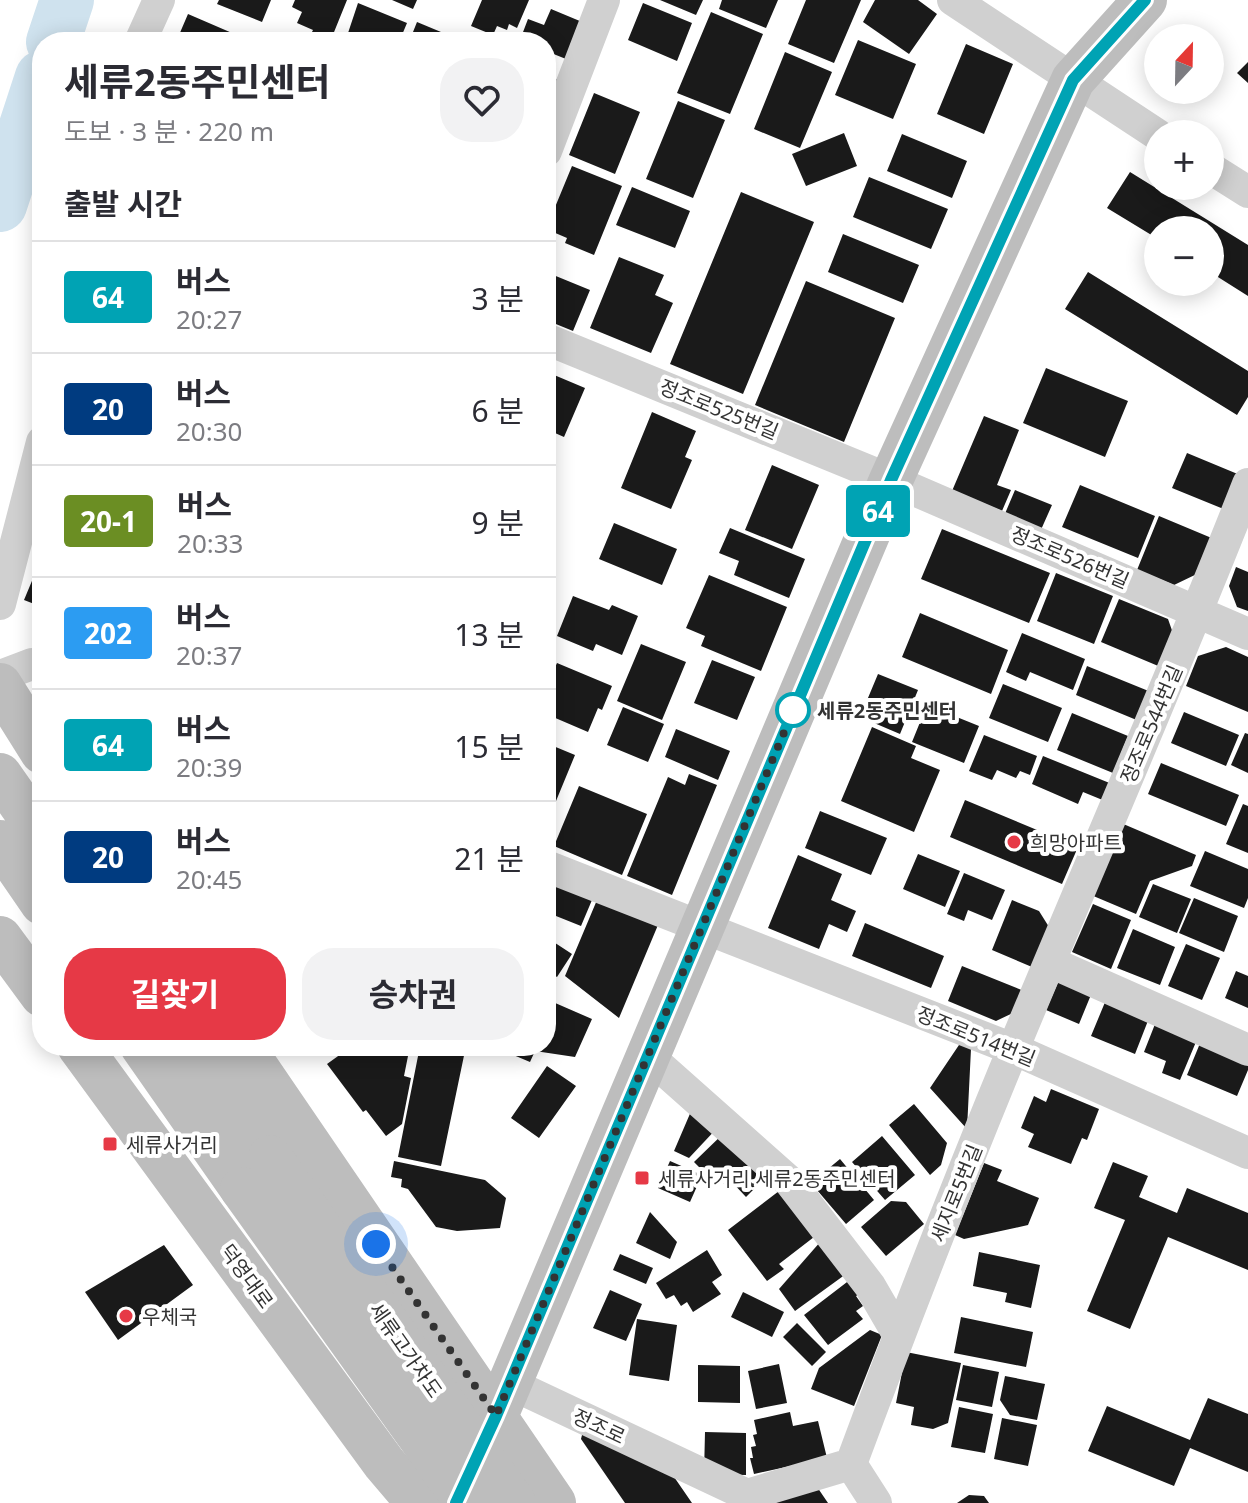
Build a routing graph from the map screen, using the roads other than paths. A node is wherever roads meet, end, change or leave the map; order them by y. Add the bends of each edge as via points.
1 (159, 0) edge
2 (604, 0) edge
3 (953, 0) edge
4 (1145, 0) edge
5 (145, 32) edge
6 (1073, 80) junction
7 (556, 125) edge
8 (1144, 126) edge
9 (1224, 177) edge
10 (1248, 192) edge
11 (556, 343) edge
12 (891, 480) junction
13 (32, 481) edge
14 (1248, 484) edge
15 (0, 604) edge
16 (1198, 612) junction
17 (1248, 634) edge
18 (32, 664) edge
19 (0, 676) edge
20 (0, 685) edge
21 (0, 718) edge
22 (32, 737) edge
23 (32, 745) edge
24 (0, 775) edge
25 (32, 821) edge
26 (0, 842) edge
27 (556, 870) edge
28 (32, 888) edge
29 (700, 928) junction
30 (4, 953) edge
31 (1050, 962) junction
32 (32, 984) edge
33 (1013, 1049) junction
34 (1248, 1050) edge
35 (647, 1055) junction
36 (86, 1056) edge
37 (149, 1056) edge
38 (198, 1056) edge
39 (249, 1056) edge
40 (1248, 1153) edge
41 (899, 1336) junction
42 (502, 1400) junction
43 (851, 1464) junction
44 (418, 1503) edge
45 (456, 1503) edge
46 (467, 1503) edge
47 (514, 1503) edge
48 (554, 1503) edge
49 (876, 1503) edge

1 - 5 street
2 - 7 street
3 - 6 street
4 - 6 main road
6 - 8 street
6 - 12 main road
9 - 10 street
11 - 12 street, 정조로525번길
12 - 16 street, 정조로526번길
12 - 29 main road
13 - 15 street
14 - 16 street, 정조로544번길
16 - 17 street, 정조로526번길
16 - 31 street, 정조로544번길
18 - 19 street
20 - 22 main road
21 - 23 main road
24 - 25 main road
26 - 28 main road
27 - 29 street, 정조로514번길
29 - 33 street, 정조로514번길
29 - 35 main road
30 - 32 main road
31 - 33 street, 정조로544번길
31 - 34 street
33 - 40 street, 정조로514번길
33 - 41 street, 세지로5번길
35 - 41 street via 790,1182 870,1286
35 - 42 main road
36 - 44 main road, 덕영대로
37 - 46 main road, 세류고가차도, bridge
38 - 47 main road, 세류고가차도, bridge
39 - 42 main road
41 - 43 street, 세지로5번길
42 - 43 street, 정조로 via 689,1468 747,1495
42 - 45 main road
42 - 48 main road
43 - 49 street

